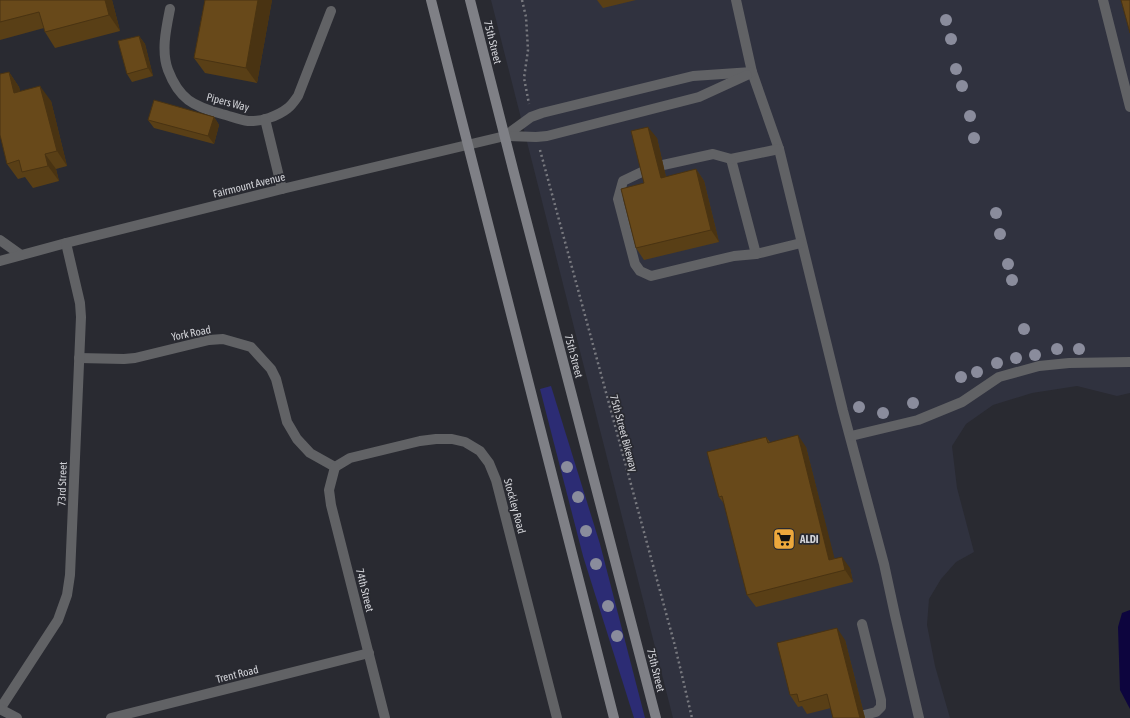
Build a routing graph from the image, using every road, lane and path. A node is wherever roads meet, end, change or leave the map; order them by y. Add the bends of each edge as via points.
1 (431, 0) edge
2 (470, 0) edge
3 (522, 0) edge
4 (736, 0) edge
5 (1103, 0) edge
6 (170, 10) dead end
7 (331, 10) dead end
8 (752, 72) junction
9 (527, 98) dead end
10 (1130, 107) edge
11 (265, 119) junction
12 (505, 136) junction
13 (468, 145) junction
14 (779, 149) junction
15 (540, 152) dead end
16 (731, 159) junction
17 (663, 165) dead end
18 (646, 170) edge
19 (282, 189) junction
20 (0, 240) edge
21 (66, 243) junction
22 (801, 243) junction
23 (756, 254) junction
24 (21, 255) junction
25 (0, 261) edge
26 (79, 358) junction
27 (1130, 362) edge
28 (851, 436) junction
29 (334, 468) junction
30 (862, 624) dead end
31 (368, 652) junction
32 (0, 709) edge
33 (17, 718) edge
34 (110, 718) edge
35 (385, 718) edge
36 (557, 718) edge
37 (614, 718) edge
38 (656, 718) edge
39 (692, 718) edge
40 (852, 718) edge
41 (919, 718) edge

1 - 13 main road
2 - 12 main road, 75th Street
3 - 9 path via 528,50 524,78
4 - 8 street
5 - 10 street
6 - 11 street, Pipers Way via 165,33 168,69 187,100 202,108 248,121
7 - 11 street, Pipers Way via 298,96 288,108
8 - 12 street via 699,97 547,136
8 - 12 street via 693,76 542,113
8 - 14 street
11 - 19 street
12 - 13 street, Fairmount Avenue
12 - 38 main road, 75th Street
13 - 19 street, Fairmount Avenue
13 - 37 main road
14 - 16 street
14 - 22 street
15 - 39 path, 75th Street Bikeway via 675,646
16 - 17 street via 712,154
16 - 23 street
18 - 23 street via 623,181 618,199 635,264 640,271 651,276 734,256
19 - 21 street, Fairmount Avenue
20 - 24 street
21 - 24 street, Fairmount Avenue
21 - 26 street, 73rd Street via 80,303
22 - 23 street
22 - 28 street
24 - 25 street, Fairmount Avenue
26 - 29 street, York Road via 135,358 223,339 251,347 271,369 276,379 287,422 297,439 310,453
26 - 32 street, 73rd Street via 67,595 58,620
27 - 28 street via 1039,366 999,377 962,402 918,420
28 - 41 street via 884,564
29 - 31 street, 74th Street via 329,490 331,505
29 - 36 street, Stockley Road via 350,458 436,439 465,442 480,451 489,463 496,480
30 - 40 street via 881,707 876,712
31 - 34 street, Trent Road
31 - 35 street, 74th Street
32 - 33 street

